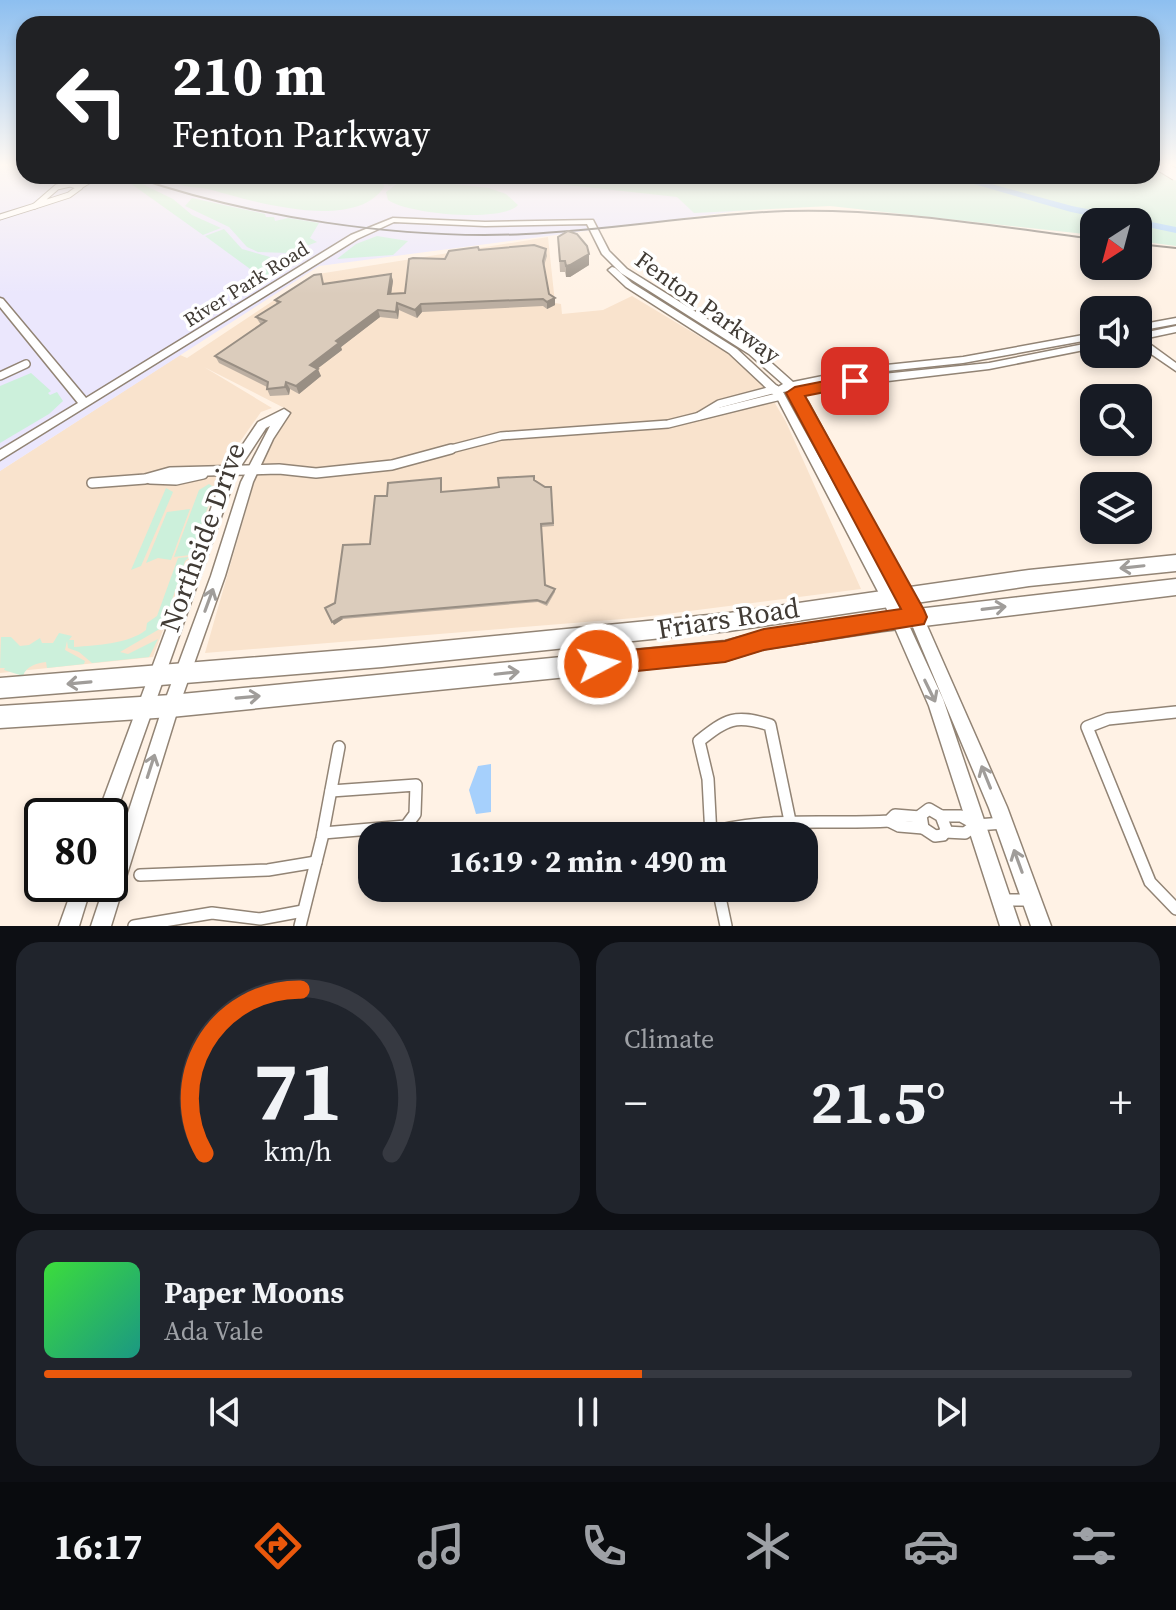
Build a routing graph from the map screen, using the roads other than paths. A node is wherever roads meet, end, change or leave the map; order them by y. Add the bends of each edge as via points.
1 (31, 207) edge
2 (0, 217) edge
3 (582, 221) joint
4 (0, 301) edge
5 (1176, 321) edge
6 (1152, 325) edge
7 (1176, 329) edge
8 (1152, 335) edge
9 (1080, 339) edge
10 (1080, 347) edge
11 (1152, 349) edge
12 (985, 362) junction
13 (26, 364) dead end
14 (1176, 368) edge
15 (0, 376) edge
16 (785, 391) junction
17 (85, 404) junction
18 (698, 416) junction
19 (0, 456) edge
20 (252, 470) junction
21 (231, 471) junction
22 (92, 483) dead end
23 (1176, 563) edge
24 (1176, 587) edge
25 (903, 608) junction
26 (182, 673) junction
27 (156, 674) junction
28 (0, 688) edge
29 (171, 706) junction
30 (144, 707) junction
31 (1176, 712) edge
32 (0, 717) edge
33 (339, 747) dead end
34 (331, 791) junction
35 (112, 798) edge
36 (941, 816) junction
37 (790, 821) junction
38 (707, 822) edge
39 (784, 822) edge
40 (922, 823) junction
41 (1004, 823) junction
42 (977, 825) junction
43 (945, 832) junction
44 (323, 833) junction
45 (316, 862) junction
46 (140, 875) dead end
47 (1002, 900) junction
48 (1032, 900) junction
49 (77, 902) edge
50 (721, 902) edge
51 (1176, 909) edge
52 (303, 911) junction
53 (244, 921) edge
54 (69, 926) edge
55 (101, 926) edge
56 (134, 926) edge
57 (300, 926) edge
58 (726, 926) edge
59 (1010, 926) edge
60 (1041, 926) edge

1 - 2 street
3 - 16 street, Fenton Parkway via 591,223 596,240 624,271 739,342 771,367
3 - 17 street, River Park Road via 388,221
4 - 17 street
5 - 6 street
7 - 8 street
9 - 12 street
10 - 12 street
11 - 14 street
12 - 16 street via 867,370
13 - 15 street
16 - 18 street
16 - 18 street via 719,404
16 - 25 street, Fenton Parkway
17 - 19 street, River Park Road
18 - 20 street via 668,424 501,436 392,465 316,473
20 - 21 street
20 - 21 street, Northside Drive via 284,413 262,425
26 -> 20 street, Northside Drive
21 - 22 street via 176,480
21 - 27 street, Northside Drive
23 -> 25 highway, Friars Road via 1029,578
25 -> 24 highway, Friars Road
25 - 26 highway, Friars Road
29 -> 25 highway, Friars Road via 725,651
41 -> 25 street, Fenton Parkway
25 -> 42 street, Fenton Parkway
26 - 27 highway, Friars Road
26 - 29 street, Northside Drive
27 -> 28 highway, Friars Road
27 - 30 street, Northside Drive
29 - 30 highway, Friars Road
55 -> 29 street, Northside Drive
30 - 32 highway, Friars Road
30 - 35 street, Northside Drive
31 - 51 street via 1101,717 1087,727 1150,882
33 - 34 street
34 - 44 street
34 - 44 street via 416,785 415,814 406,826
36 - 40 street via 929,809 922,812
36 - 42 street via 961,816
36 - 43 street
37 - 38 street via 770,725 743,716 724,721 699,741 708,779
37 - 39 street
37 - 40 street
40 - 43 street via 935,836
41 - 42 street
48 -> 41 street, Fenton Parkway
42 - 43 street via 965,833
42 - 47 street, Fenton Parkway
44 - 45 street
45 - 46 street via 268,870
45 - 52 street
47 - 48 street
47 - 59 street, Fenton Parkway
48 - 60 street, Fenton Parkway
49 - 54 street
50 - 58 street
52 - 53 street
52 - 57 street
53 - 56 street via 212,913

